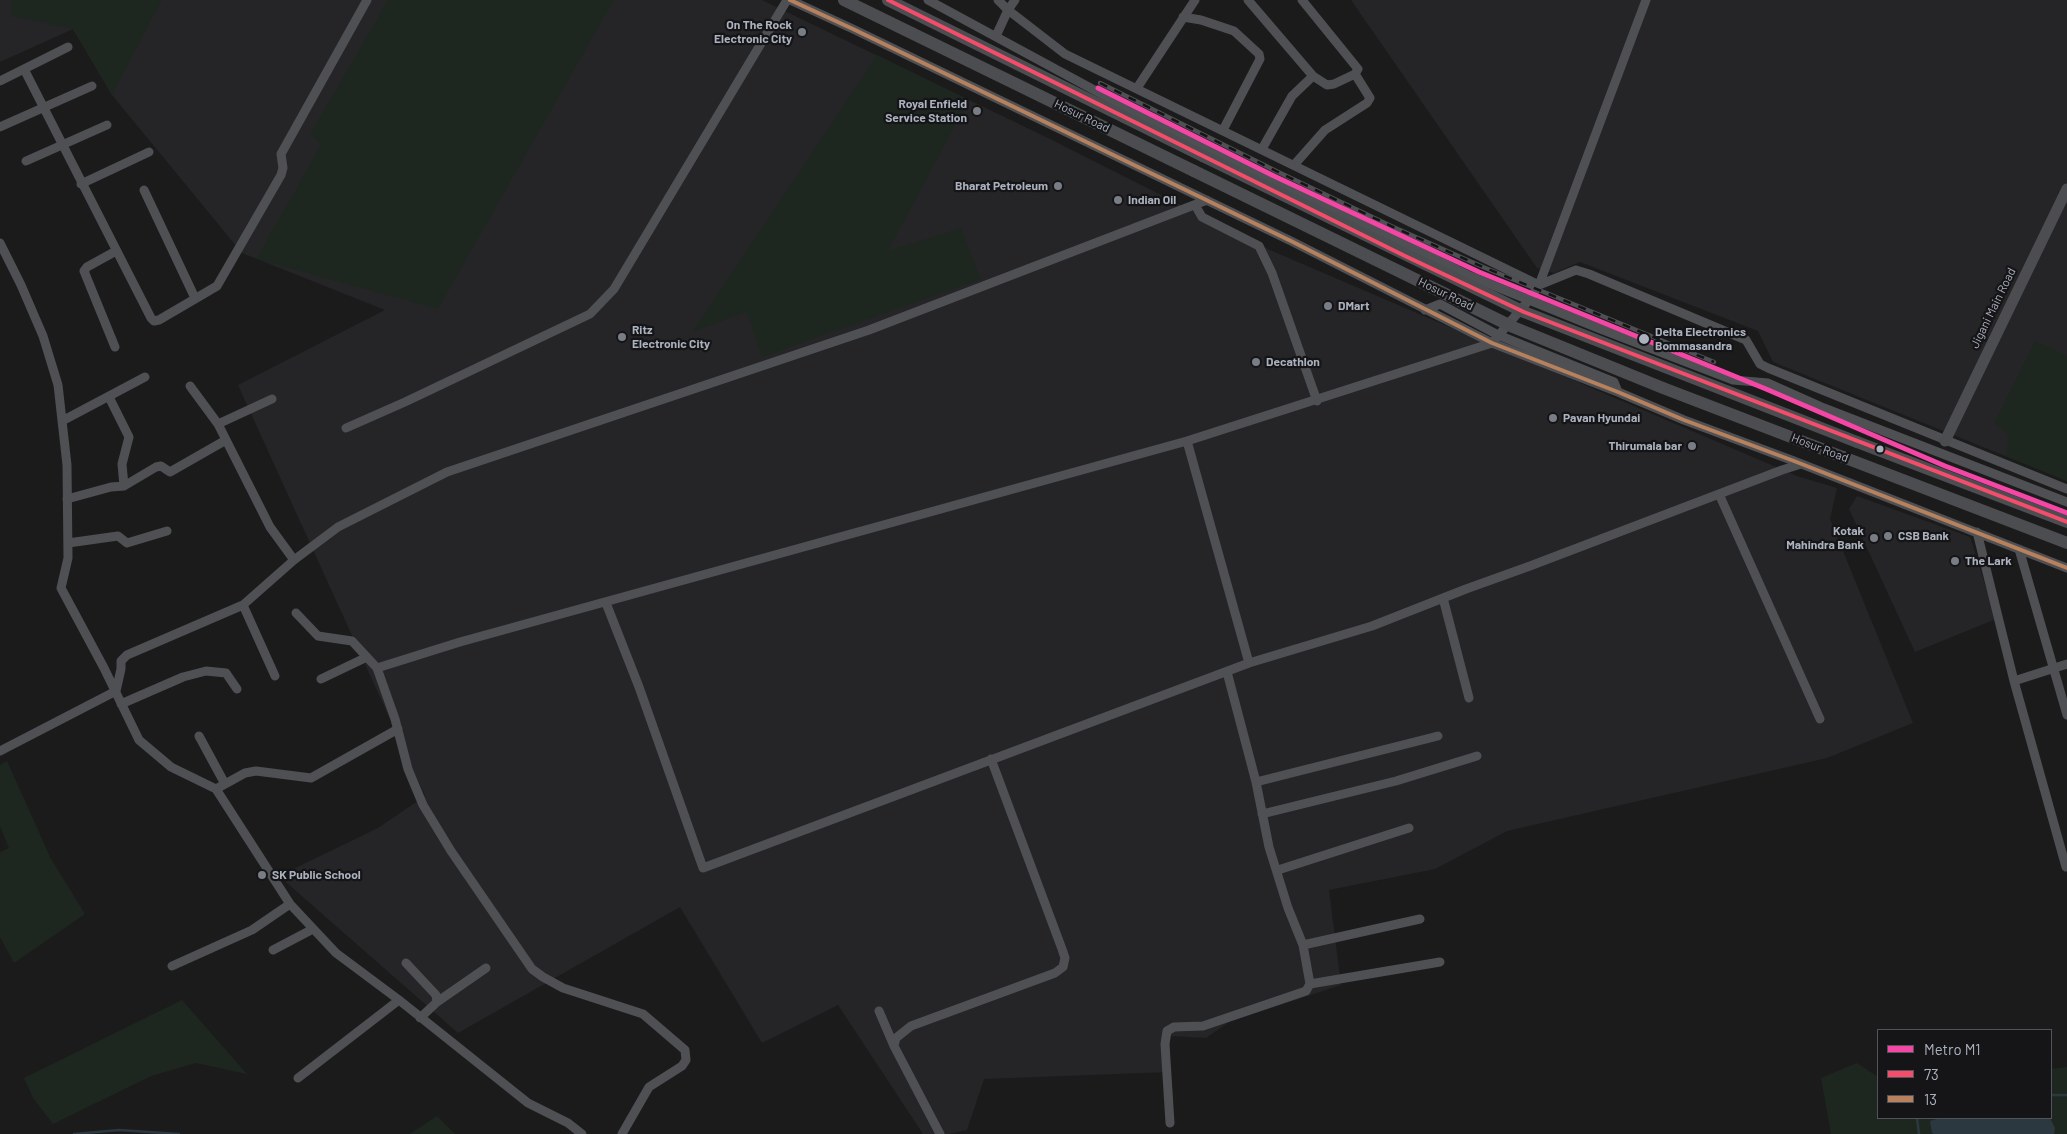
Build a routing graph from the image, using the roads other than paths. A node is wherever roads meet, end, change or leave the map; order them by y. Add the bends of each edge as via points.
1 (367, 0) edge
2 (788, 0) edge
3 (844, 0) edge
4 (888, 0) edge
5 (928, 0) edge
6 (998, 0) edge
7 (1015, 0) edge
8 (1195, 0) edge
9 (1248, 0) edge
10 (1302, 0) edge
11 (1646, 0) edge
12 (1008, 10) junction
13 (1183, 17) junction
14 (996, 36) junction
15 (68, 47) dead end
16 (1065, 54) junction
17 (24, 69) junction
18 (1056, 69) junction
19 (1355, 74) junction
20 (1313, 76) junction
21 (0, 81) edge
22 (92, 86) dead end
23 (1137, 88) junction
24 (43, 107) junction
25 (106, 125) dead end
26 (0, 127) edge
27 (1224, 130) junction
28 (62, 145) junction
29 (1262, 149) junction
30 (149, 152) dead end
31 (26, 161) dead end
32 (1294, 165) junction
33 (82, 184) junction
34 (2067, 188) edge
35 (144, 190) dead end
36 (1207, 200) junction
37 (1195, 205) junction
38 (0, 243) edge
39 (116, 251) junction
40 (1470, 276) junction
41 (1539, 285) junction
42 (195, 298) junction
43 (1529, 300) junction
44 (1425, 310) junction
45 (1450, 310) junction
46 (1498, 335) junction
47 (1492, 343) junction
48 (115, 347) dead end
49 (145, 377) dead end
50 (190, 386) dead end
51 (1618, 392) junction
52 (108, 397) junction
53 (272, 398) dead end
54 (1317, 401) junction
55 (62, 422) junction
56 (218, 424) junction
57 (1910, 427) junction
58 (346, 428) dead end
59 (1904, 439) junction
60 (226, 440) junction
61 (1188, 441) junction
62 (1944, 441) junction
63 (1802, 464) junction
64 (124, 486) junction
65 (2067, 489) edge
66 (1719, 494) junction
67 (67, 499) junction
68 (2067, 502) edge
69 (2067, 522) edge
70 (167, 531) dead end
71 (1977, 532) junction
72 (68, 543) junction
73 (2067, 543) edge
74 (2019, 549) junction
75 (294, 560) junction
76 (2067, 568) edge
77 (1443, 598) junction
78 (606, 603) junction
79 (243, 605) junction
80 (296, 613) dead end
81 (367, 657) junction
82 (1249, 664) junction
83 (2067, 664) edge
84 (378, 668) junction
85 (2054, 668) junction
86 (1227, 672) junction
87 (275, 676) dead end
88 (321, 679) dead end
89 (2014, 681) junction
90 (236, 688) dead end
91 (116, 691) junction
92 (1469, 698) dead end
93 (121, 704) junction
94 (2067, 715) edge
95 (1820, 719) dead end
96 (398, 729) junction
97 (199, 736) dead end
98 (1438, 736) dead end
99 (0, 751) edge
100 (1477, 756) dead end
101 (991, 760) junction
102 (1256, 782) junction
103 (225, 784) junction
104 (216, 789) junction
105 (1262, 814) junction
106 (1409, 828) dead end
107 (2066, 868) dead end
108 (1278, 870) junction
109 (290, 904) junction
110 (1420, 919) dead end
111 (313, 929) junction
112 (1303, 945) junction
113 (273, 950) dead end
114 (1440, 962) dead end
115 (406, 963) dead end
116 (172, 966) dead end
117 (486, 968) dead end
118 (1310, 984) junction
119 (399, 1000) junction
120 (437, 1002) junction
121 (879, 1011) dead end
122 (420, 1018) junction
123 (894, 1046) junction
124 (298, 1078) dead end
125 (1170, 1123) dead end
126 (582, 1134) edge
127 (622, 1134) edge
128 (940, 1134) edge

1 - 42 street via 281,154 281,175 217,286
2 - 36 street
2 - 58 street via 614,289 590,314
3 - 73 highway, Hosur Road, bridge via 1513,327 1654,385
4 - 69 highway, Hosur Road, bridge via 1524,312
5 - 14 street
6 - 12 street
7 - 12 street
8 - 13 street
9 - 20 street
10 - 19 street via 1358,69
11 - 41 street
12 - 14 street
12 - 16 street
13 - 23 street
13 - 27 street via 1234,31 1259,54 1260,59
14 - 18 street
15 - 17 street
16 - 18 street
16 - 23 street
17 - 21 street
17 - 24 street
18 - 40 street via 1120,104
19 - 20 street via 1327,85
19 - 32 street via 1370,98 1367,103 1325,130
20 - 29 street via 1292,96
22 - 24 street
23 - 27 street
24 - 26 street
24 - 28 street
25 - 28 street
27 - 29 street
28 - 31 street
28 - 33 street
29 - 32 street
30 - 33 street
32 - 41 street
33 - 39 street
34 - 62 main road, Jigani Main Road
35 - 42 street
36 - 37 street
36 - 44 street
37 - 54 street via 1202,217 1259,246 1272,273
37 - 75 street via 869,330 447,472 338,527
38 - 55 street via 43,336 58,386
39 - 42 street via 154,321
39 - 48 street via 87,266 84,271
40 - 43 street
40 - 45 street
41 - 43 street
41 - 57 street via 1576,270 1589,274 1746,340 1760,364
43 - 46 street
43 - 59 street via 1733,380 1768,383
44 - 45 street via 1440,304
44 - 47 street
45 - 46 street
46 - 47 street
46 - 51 street via 1614,382
47 - 51 street
47 - 54 street
49 - 52 street
50 - 56 street
51 - 63 street
52 - 55 street
52 - 64 street via 129,437 122,464
53 - 56 street
54 - 61 street
55 - 67 street
56 - 60 street
57 - 59 street
57 - 62 street
59 - 68 street
60 - 64 street via 170,472 156,466
60 - 75 street via 270,527
61 - 78 street
61 - 82 street
62 - 65 street
63 - 66 street
63 - 71 street
64 - 67 street
66 - 77 street
66 - 95 street
67 - 72 street
70 - 72 street via 127,543 118,536
71 - 74 street
71 - 89 street
72 - 91 street via 61,588
74 - 76 street
74 - 85 street
75 - 79 street
77 - 82 street via 1372,626
77 - 92 street
78 - 84 street via 460,642
78 - 101 street via 703,868
79 - 87 street
79 - 91 street via 127,656 121,661
80 - 81 street via 318,636 352,641
81 - 84 street
81 - 88 street
82 - 86 street
83 - 85 street
84 - 96 street
85 - 89 street
85 - 94 street
86 - 101 street
86 - 102 street
89 - 107 street
90 - 93 street via 226,673 206,671 183,677
91 - 93 street
91 - 99 street
93 - 104 street via 139,740 171,767
96 - 103 street via 311,778 256,771
96 - 127 street via 408,769 423,805 532,969 563,988 643,1014 685,1050 686,1060 682,1066 649,1088
97 - 103 street
98 - 102 street
100 - 105 street via 1396,782
101 - 123 street via 1062,949 1065,958 1062,967 1055,973 910,1026 896,1038
102 - 105 street
103 - 104 street
104 - 109 street
105 - 108 street
106 - 108 street
108 - 112 street via 1288,908
109 - 111 street
109 - 116 street via 252,930
110 - 112 street
111 - 113 street
111 - 119 street via 336,953
112 - 118 street
114 - 118 street
115 - 120 street via 436,995
117 - 120 street
118 - 125 street via 1306,991 1203,1026 1174,1027 1168,1031 1165,1044
119 - 122 street
119 - 124 street
120 - 122 street
121 - 123 street
122 - 126 street via 528,1103 568,1123
123 - 128 street

